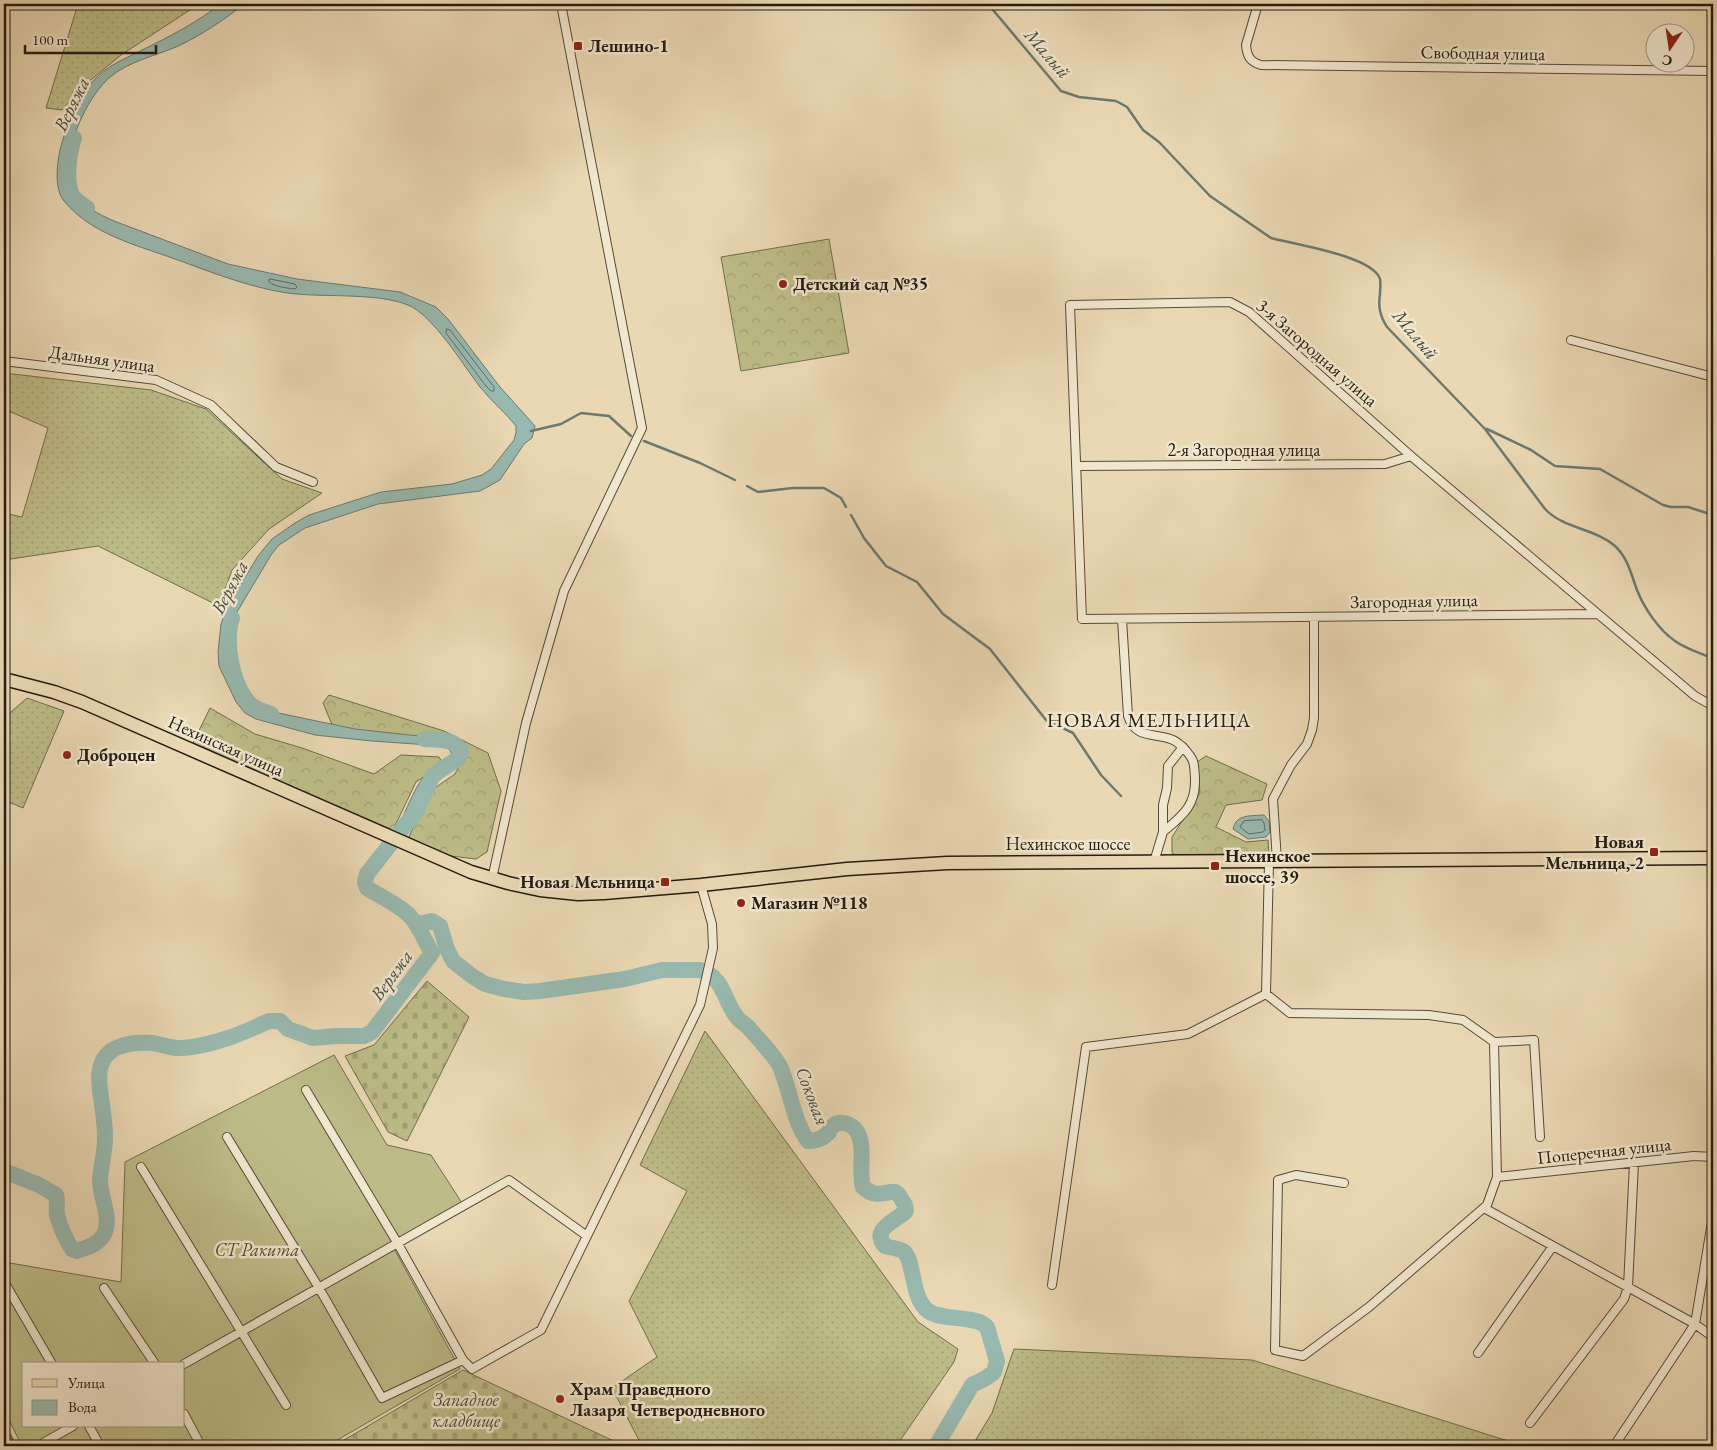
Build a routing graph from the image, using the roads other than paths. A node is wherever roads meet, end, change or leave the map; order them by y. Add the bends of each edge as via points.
1 (560, 4) edge
2 (1258, 4) edge
3 (1713, 71) edge
4 (1570, 340) dead end
5 (4, 361) edge
6 (1713, 377) edge
7 (1412, 456) junction
8 (1076, 466) junction
9 (313, 482) dead end
10 (1598, 614) junction
11 (1314, 617) junction
12 (1122, 619) junction
13 (4, 679) edge
14 (1713, 706) edge
15 (1183, 747) junction
16 (1163, 832) junction
17 (430, 855) joint
18 (1713, 858) edge
19 (1273, 861) junction
20 (1154, 862) junction
21 (492, 879) junction
22 (701, 885) junction
23 (1266, 994) junction
24 (1494, 1042) junction
25 (306, 1090) dead end
26 (1540, 1136) dead end
27 (227, 1137) dead end
28 (1713, 1157) edge
29 (1634, 1163) junction
30 (141, 1167) dead end
31 (1497, 1177) junction
32 (1344, 1182) dead end
33 (1484, 1208) junction
34 (1713, 1216) edge
35 (587, 1236) junction
36 (398, 1244) junction
37 (1553, 1246) junction
38 (6, 1285) dead end
39 (1052, 1285) dead end
40 (1628, 1287) junction
41 (104, 1288) dead end
42 (319, 1288) junction
43 (1695, 1324) junction
44 (241, 1332) junction
45 (1713, 1337) edge
46 (1478, 1353) dead end
47 (463, 1360) junction
48 (51, 1362) edge
49 (155, 1362) edge
50 (185, 1363) edge
51 (286, 1405) dead end
52 (185, 1416) edge
53 (1530, 1423) dead end
54 (69, 1428) edge
55 (90, 1428) edge
56 (41, 1446) edge
57 (100, 1446) edge
58 (201, 1446) edge
59 (1614, 1446) edge

1 - 21 street via 642,428 564,591 526,723
2 - 3 street, Свободная улица via 1246,45 1248,57 1261,65
4 - 6 street
5 - 9 street, Дальняя улица via 156,380 211,405 276,467
7 - 8 street, 2-я Загородная улица via 1385,464
7 - 8 street, 3-я Загородная улица via 1249,312 1230,302 1070,305
7 - 10 street, 3-я Загородная улица
8 - 12 street, Загородная улица via 1082,619
10 - 11 street, Загородная улица
10 - 14 street via 1696,696
11 - 12 street, Загородная улица
11 - 19 street via 1313,724 1307,744 1273,798
12 - 15 street via 1131,724 1139,732 1173,740
13 - 17 main road, Нехинская улица via 87,704
15 - 16 street via 1168,766
15 - 16 street via 1194,761 1195,792 1186,810
16 - 20 street
17 - 21 main road, Нехинское шоссе
18 - 19 main road, Нехинское шоссе
19 - 20 main road, Нехинское шоссе
19 - 23 street
20 - 22 main road, Нехинское шоссе via 890,865
21 - 22 main road, Нехинское шоссе via 533,889 578,894
22 - 35 street via 712,924 713,948 700,1004
23 - 24 street via 1290,1013 1428,1015 1463,1020
23 - 39 street via 1188,1034 1086,1048
24 - 26 street via 1534,1040
24 - 31 street
25 - 36 street
27 - 42 street
28 - 29 street, Поперечная улица
29 - 31 street, Поперечная улица
29 - 40 street
30 - 44 street
31 - 33 street
32 - 33 street via 1296,1174 1278,1180 1275,1350 1303,1356 1369,1307
33 - 37 street
34 - 43 street
35 - 36 street via 509,1180
35 - 47 street via 541,1330 472,1369
36 - 42 street
36 - 47 street
37 - 40 street
37 - 46 street
38 - 48 street
40 - 43 street
40 - 53 street via 1624,1299
41 - 49 street
42 - 44 street
42 - 47 street via 382,1398
43 - 45 street
43 - 59 street
44 - 50 street
44 - 51 street
52 - 58 street
54 - 56 street
55 - 57 street

